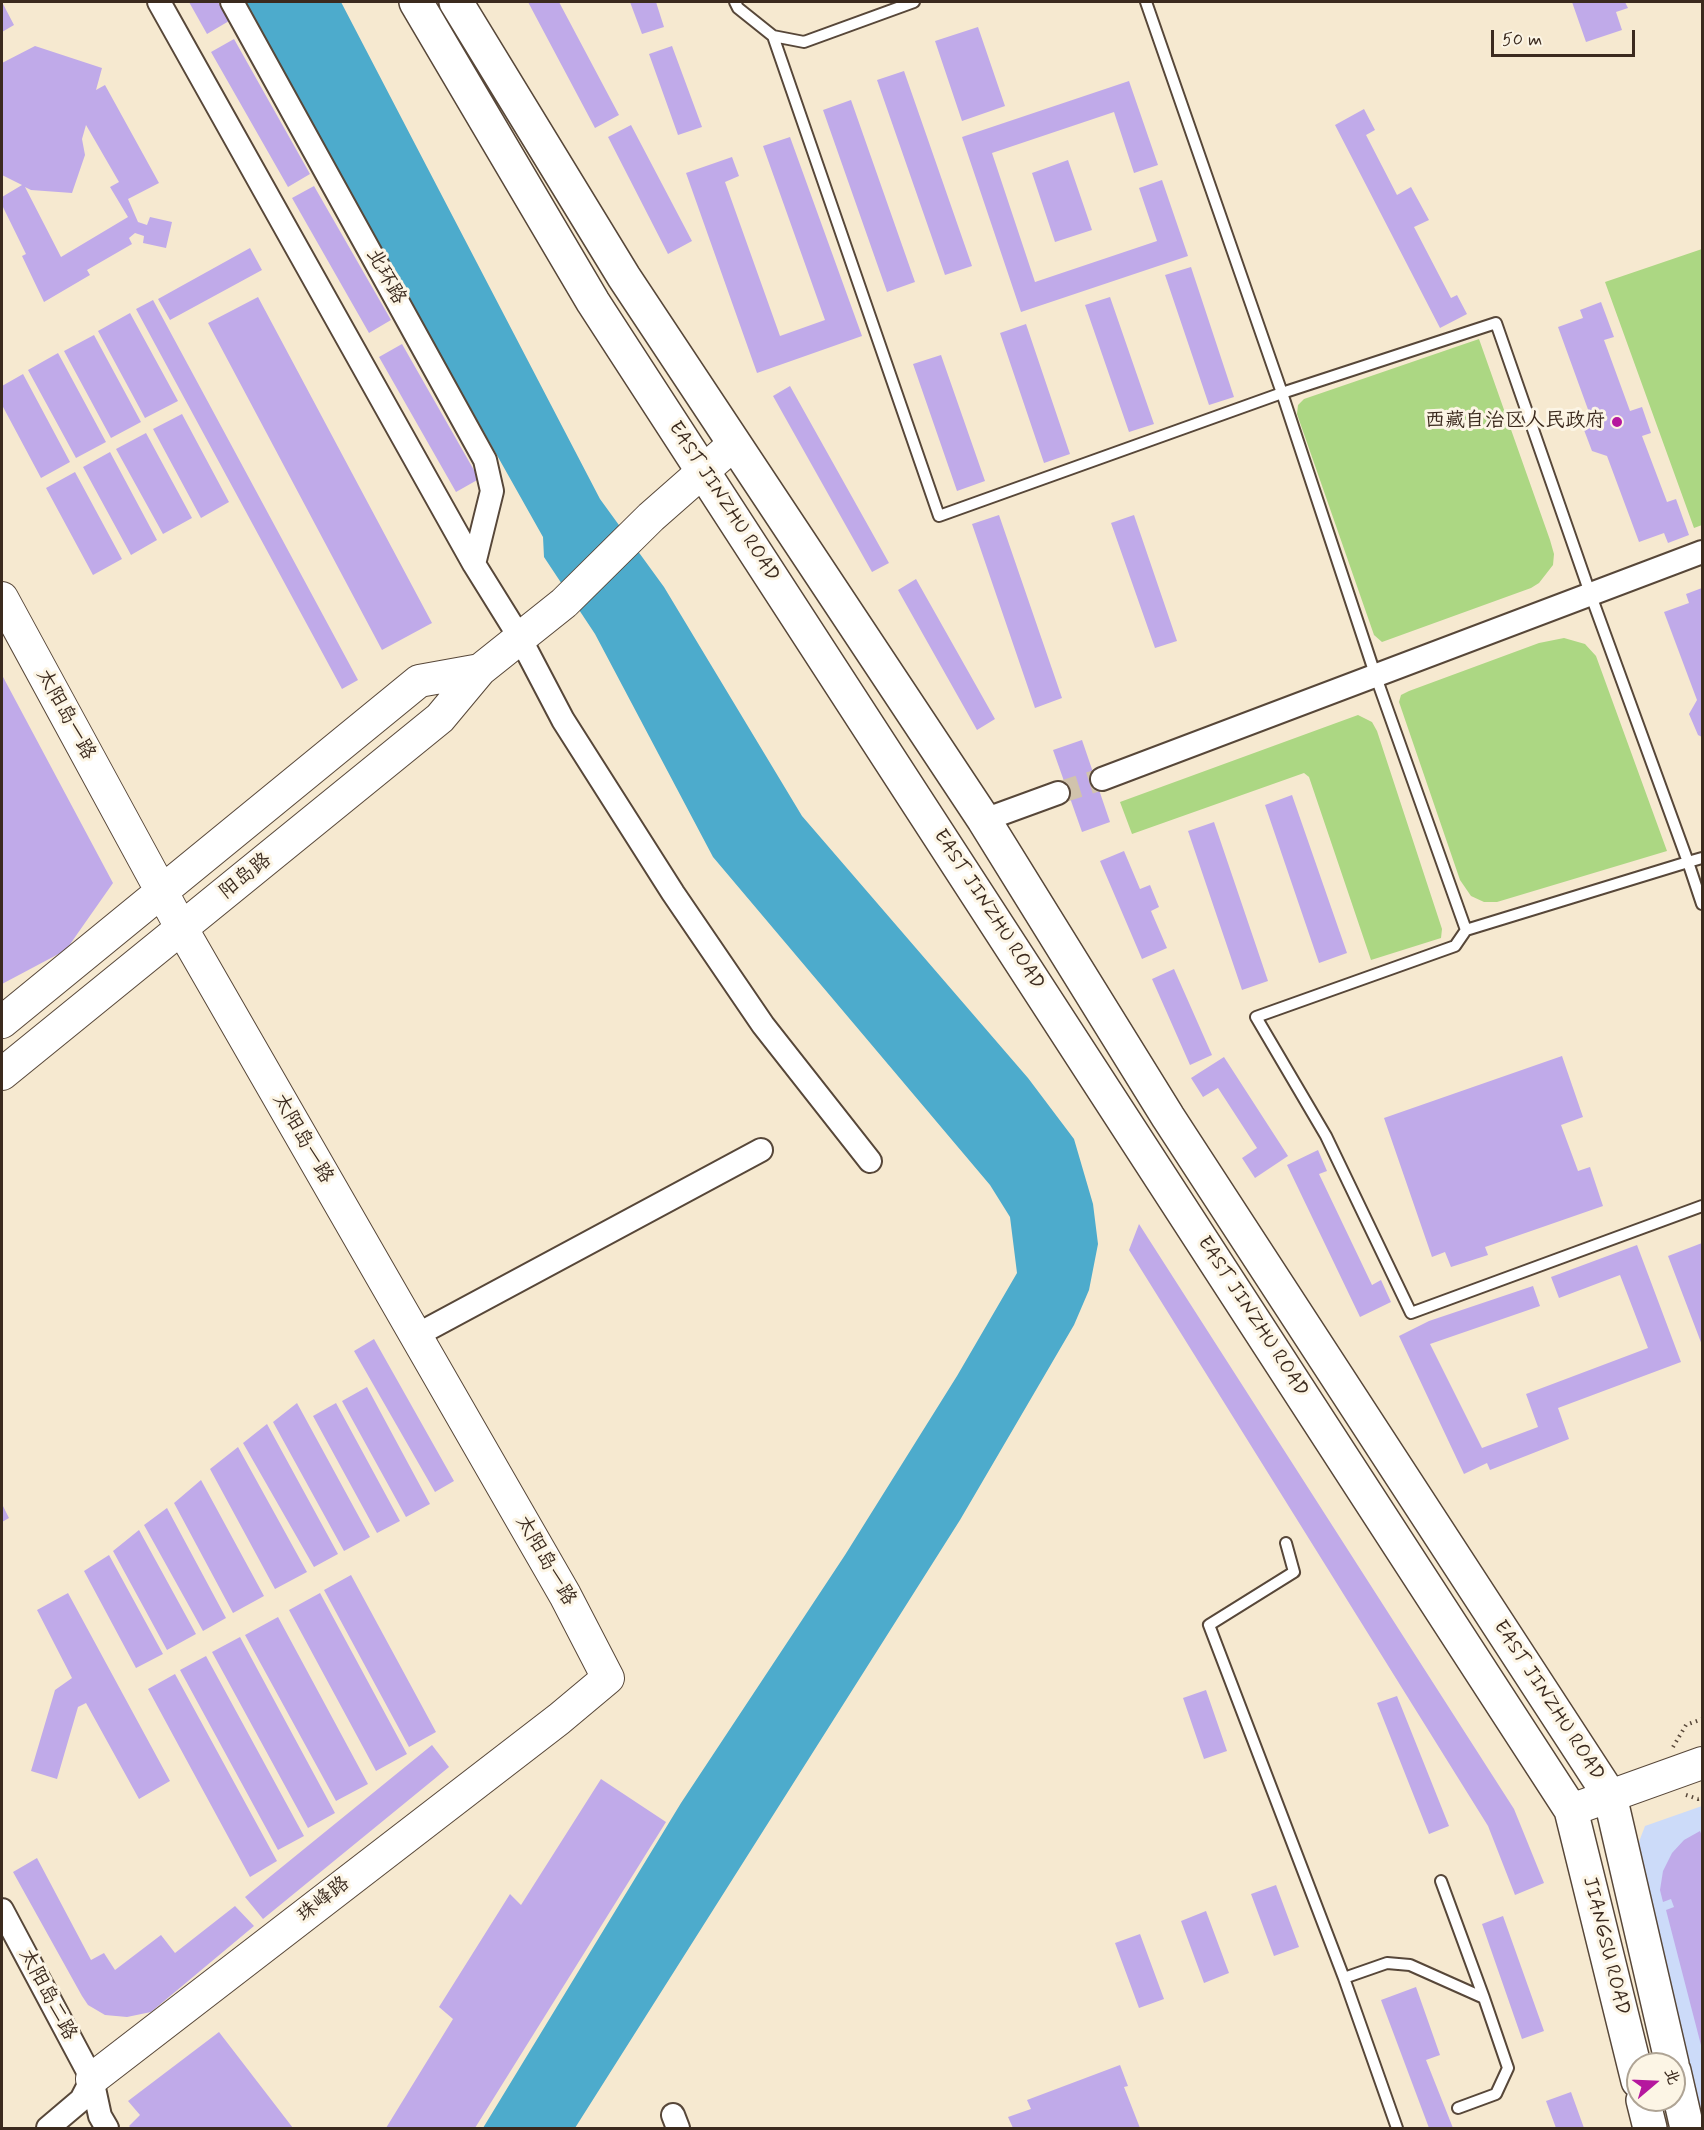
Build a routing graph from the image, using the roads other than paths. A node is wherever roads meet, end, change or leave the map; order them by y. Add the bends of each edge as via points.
1 (159, 2) edge
2 (232, 2) edge
3 (416, 2) edge
4 (456, 2) edge
5 (735, 2) edge
6 (914, 2) edge
7 (1146, 2) edge
8 (773, 36) junction
9 (1282, 393) junction
10 (734, 444) junction
11 (704, 472) junction
12 (1702, 552) edge
13 (474, 564) junction
14 (1590, 594) junction
15 (2, 598) edge
16 (520, 638) junction
17 (480, 670) junction
18 (1376, 676) junction
19 (1102, 779) tunnel mouth
20 (1058, 793) tunnel mouth
21 (984, 820) junction
22 (1702, 858) edge
23 (1688, 862) junction
24 (162, 892) junction
25 (1702, 904) edge
26 (182, 929) junction
27 (1466, 930) junction
28 (2, 1022) edge
29 (2, 1074) edge
30 (761, 1150) dead end
31 (870, 1161) dead end
32 (1702, 1206) edge
33 (415, 1336) junction
34 (1286, 1543) dead end
35 (608, 1678) joint
36 (1702, 1763) edge
37 (1610, 1796) junction
38 (1571, 1810) junction
39 (1441, 1881) dead end
40 (2, 1910) edge
41 (1344, 1978) junction
42 (1484, 1998) junction
43 (1631, 2052) edge
44 (1669, 2052) edge
45 (92, 2079) junction
46 (1458, 2108) dead end
47 (1645, 2112) edge
48 (1683, 2112) edge
49 (48, 2128) edge
50 (107, 2128) edge
51 (1397, 2128) edge
52 (1650, 2128) edge
53 (1687, 2128) edge

1 - 13 street
2 - 13 street, 北环路 via 485,460 492,491
3 - 11 highway, EAST JINZHU ROAD via 593,302
4 - 10 highway, EAST JINZHU ROAD via 624,277
5 - 8 lane
6 - 8 lane via 804,42
7 - 9 lane
8 - 9 lane via 939,516
9 - 14 lane via 1496,323
9 - 18 lane
10 - 11 street, 阳岛路
10 - 21 highway, EAST JINZHU ROAD
11 - 16 street, 阳岛路 via 651,517 564,603
11 - 38 highway, EAST JINZHU ROAD
12 - 14 street
13 - 16 street
14 - 18 street
14 - 23 lane
15 - 24 street, 太阳岛一路
16 - 17 street, 阳岛路
16 - 31 street via 563,720 680,902 763,1025
17 - 24 street, 阳岛路 via 419,681
17 - 26 street, 阳岛路 via 440,718
18 - 19 street
18 - 27 lane
20 - 21 street
21 - 37 highway, EAST JINZHU ROAD via 1168,1117
22 - 23 lane
23 - 25 lane
23 - 27 lane
24 - 26 street, 太阳岛一路
24 - 28 street, 阳岛路
26 - 29 street, 阳岛路
26 - 33 street, 太阳岛一路
27 - 32 lane via 1455,946 1256,1017 1326,1136 1411,1313
30 - 33 street
33 - 35 street, 太阳岛一路 via 565,1595
34 - 41 lane via 1294,1572 1209,1625
35 - 45 street, 珠峰路
36 - 37 street
37 - 38 street
37 - 44 highway, JIANGSU ROAD
38 - 43 highway, JIANGSU ROAD
39 - 42 lane
40 - 45 street, 太阳岛二路
41 - 42 lane via 1387,1963 1410,1965
41 - 51 lane
42 - 46 lane via 1508,2068 1496,2094
45 - 49 street, 珠峰路 via 81,2100
45 - 50 street, 太阳岛二路 via 100,2116
47 - 52 highway
48 - 53 highway

